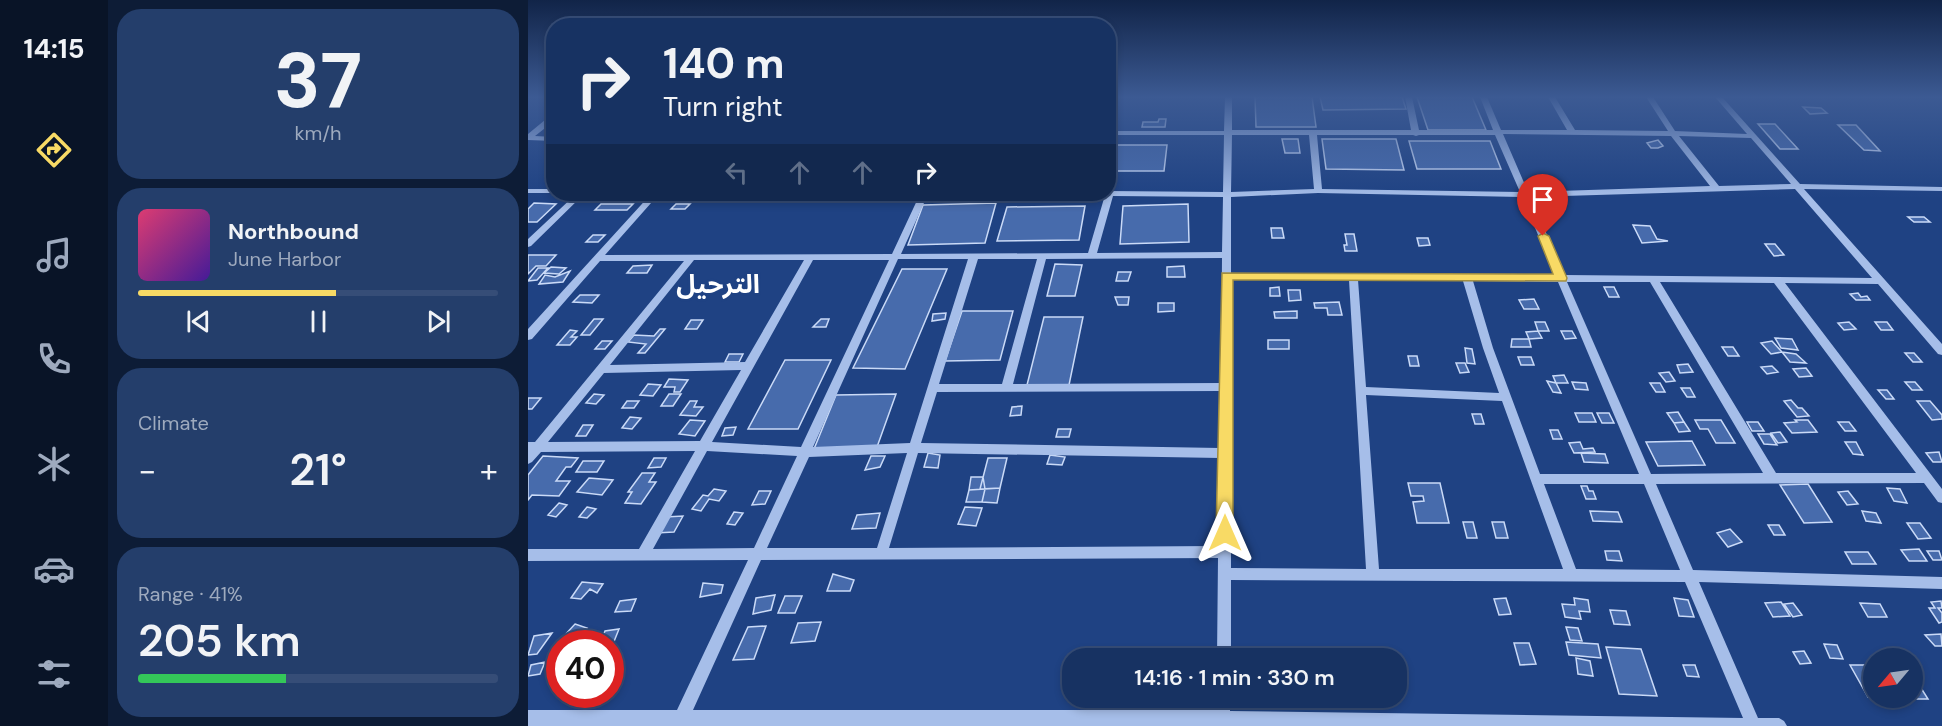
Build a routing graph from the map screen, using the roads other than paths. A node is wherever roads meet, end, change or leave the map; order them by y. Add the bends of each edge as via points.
1 (1228, 131) edge
2 (1415, 131) edge
3 (1497, 131) edge
4 (1671, 131) edge
5 (1749, 131) edge
6 (1573, 133) joint
7 (1116, 134) edge
8 (1228, 134) junction
9 (1313, 134) junction
10 (1416, 134) junction
11 (1673, 134) junction
12 (1499, 135) junction
13 (1754, 136) junction
14 (528, 138) edge
15 (546, 139) edge
16 (1798, 186) junction
17 (1715, 187) junction
18 (1942, 189) edge
19 (528, 191) edge
20 (546, 191) edge
21 (1318, 191) junction
22 (1116, 193) edge
23 (1227, 195) junction
24 (1525, 195) junction
25 (573, 201) edge
26 (649, 201) edge
27 (921, 201) edge
28 (1107, 201) edge
29 (528, 244) edge
30 (1227, 255) junction
31 (810, 256) junction
32 (896, 256) junction
33 (974, 256) junction
34 (1042, 256) junction
35 (1092, 256) junction
36 (692, 257) junction
37 (598, 258) junction
38 (1227, 276) junction
39 (1353, 276) junction
40 (1467, 277) junction
41 (1561, 278) junction
42 (1653, 279) junction
43 (1777, 280) junction
44 (1880, 280) junction
45 (530, 332) edge
46 (1942, 351) edge
47 (748, 366) junction
48 (601, 369) junction
49 (1226, 387) junction
50 (933, 388) junction
51 (1006, 389) junction
52 (1361, 391) junction
53 (1506, 397) junction
54 (703, 446) junction
55 (533, 447) edge
56 (914, 448) junction
57 (803, 452) junction
58 (1225, 453) junction
59 (528, 459) edge
60 (1771, 476) junction
61 (1927, 478) junction
62 (1536, 479) junction
63 (1648, 479) junction
64 (1942, 498) edge
65 (1225, 552) junction
66 (643, 554) junction
67 (759, 554) junction
68 (881, 554) junction
69 (528, 555) edge
70 (1224, 573) junction
71 (1373, 574) junction
72 (1572, 576) junction
73 (1690, 576) junction
74 (1942, 583) edge
75 (1224, 648) edge
76 (528, 718) edge
77 (680, 721) edge
78 (930, 721) edge
79 (1223, 722) edge
80 (1523, 724) edge
81 (1621, 724) edge
82 (1754, 725) edge
83 (1779, 726) edge

1 - 8 street
2 - 10 street
3 - 12 street
4 - 11 street
5 - 13 street
6 - 11 street
6 - 12 street
7 - 8 street
8 - 9 street
8 - 23 street
9 - 10 street
9 - 21 street
10 - 12 street
11 - 13 street
11 - 17 street
12 - 24 street
13 - 16 street
14 - 15 street
16 - 17 street
16 - 18 street
16 - 44 street
17 - 24 street
19 - 20 street
21 - 23 street
21 - 24 street
22 - 23 street
23 - 30 street
24 - 41 street
25 - 29 street
26 - 37 street
27 - 32 street
28 - 35 street
30 - 35 street
30 - 38 street
31 - 32 street
31 - 36 street
31 - 47 street
32 - 33 street
32 - 57 street
33 - 34 street
33 - 50 street
34 - 35 street
34 - 51 street
36 - 37 street
36 - 48 street
37 - 45 street
38 - 39 street
38 - 49 street
39 - 40 street
39 - 52 street
40 - 41 street
40 - 53 street
41 - 42 street
41 - 63 street
42 - 43 street
42 - 60 street
43 - 44 street
43 - 61 street
44 - 46 street
47 - 48 street
47 - 54 street
48 - 55 street
49 - 51 street
49 - 58 street
50 - 51 street
50 - 56 street
52 - 53 street
52 - 71 street
53 - 62 street
54 - 55 street
54 - 57 street
54 - 66 street
55 - 59 street
56 - 57 street
56 - 58 street
56 - 68 street
57 - 67 street
58 - 65 street
60 - 61 street
60 - 63 street
61 - 64 street
62 - 63 street
62 - 72 street
63 - 73 street
65 - 68 street
65 - 70 street
66 - 67 street
66 - 69 street
67 - 68 street
67 - 77 street
70 - 71 street
70 - 75 street
71 - 72 street
72 - 73 street
73 - 74 street
73 - 82 street
76 - 77 street
77 - 78 street
78 - 79 street
79 - 80 street
80 - 81 street
81 - 82 street
82 - 83 street

